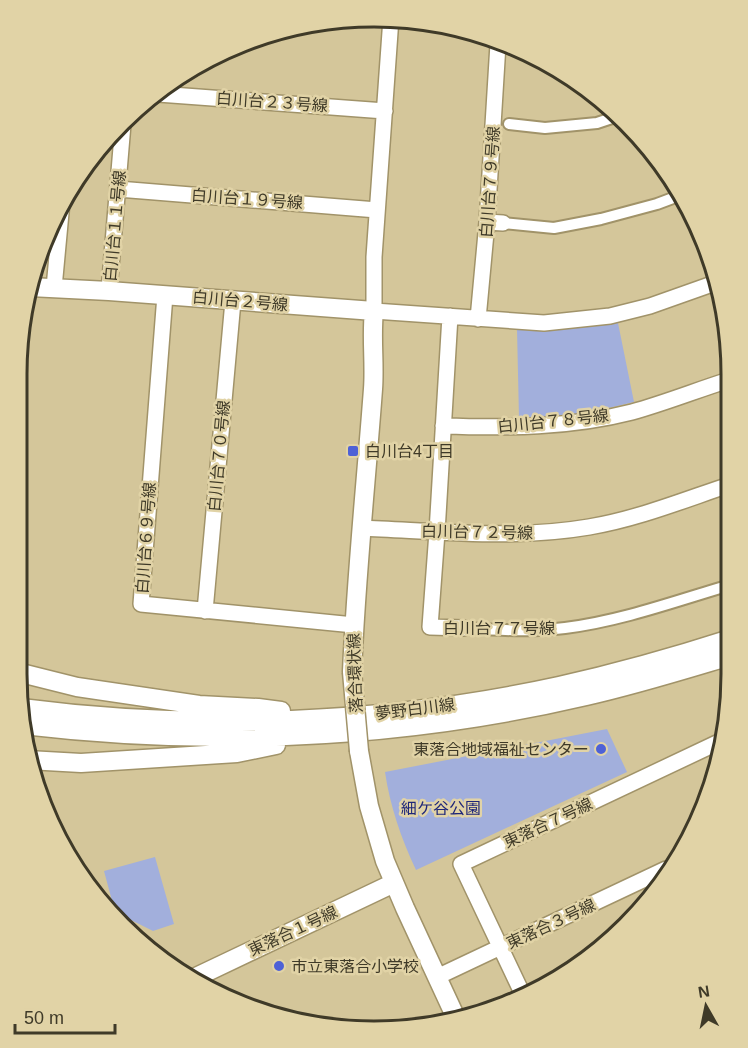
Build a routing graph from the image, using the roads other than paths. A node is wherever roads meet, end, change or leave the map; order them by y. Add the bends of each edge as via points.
1 (392, 28) edge
2 (498, 50) edge
3 (168, 95) edge
4 (385, 111) junction
5 (609, 119) edge
6 (502, 123) junction
7 (122, 136) edge
8 (118, 189) junction
9 (673, 198) edge
10 (377, 210) junction
11 (495, 223) junction
12 (60, 228) edge
13 (709, 285) edge
14 (38, 287) edge
15 (54, 288) junction
16 (110, 291) junction
17 (165, 296) junction
18 (233, 301) junction
19 (374, 311) junction
20 (450, 316) junction
21 (478, 319) junction
22 (721, 383) edge
23 (443, 426) junction
24 (721, 488) edge
25 (361, 528) junction
26 (437, 532) junction
27 (721, 588) edge
28 (205, 610) junction
29 (354, 625) junction
30 (464, 628) joint
31 (721, 642) edge
32 (721, 659) edge
33 (27, 675) edge
34 (29, 709) edge
35 (31, 726) edge
36 (327, 726) junction
37 (713, 745) edge
38 (38, 761) edge
39 (659, 872) edge
40 (394, 883) junction
41 (501, 948) junction
42 (200, 975) edge
43 (437, 977) junction
44 (520, 988) edge
45 (453, 1012) edge

1 - 4 street
2 - 6 street, 白川台７９号線
3 - 4 street, 白川台２３号線
4 - 10 street
5 - 6 street via 545,128
6 - 11 street, 白川台７９号線
7 - 8 street, 白川台１１号線
8 - 10 street, 白川台１９号線
8 - 16 street, 白川台１１号線
9 - 11 street via 554,228
10 - 19 street
11 - 21 street, 白川台７９号線
12 - 15 street
13 - 21 street, 白川台２号線 via 610,316 544,323
14 - 15 street, 白川台２号線
15 - 16 street, 白川台２号線
16 - 17 street, 白川台２号線
17 - 18 street, 白川台２号線
17 - 28 street, 白川台６９号線 via 141,604
18 - 19 street, 白川台２号線
18 - 28 street, 白川台７０号線
19 - 20 street, 白川台２号線
19 - 25 street, 落合環状線 via 374,380
20 - 21 street, 白川台２号線
20 - 23 street, 白川台７７号線
22 - 23 street, 白川台７８号線 via 633,411 571,423
23 - 26 street, 白川台７７号線
24 - 26 street, 白川台７２号線 via 591,527 496,535
25 - 26 street, 白川台７２号線
25 - 29 street, 落合環状線
26 - 30 street, 白川台７７号線 via 430,627
27 - 30 street, 白川台７７号線 via 565,628
28 - 29 street, 白川台６９号線
29 - 40 street, 落合環状線, bridge via 351,672 359,751 369,806
31 - 36 street, 夢野白川線 via 560,686
32 - 36 street, 夢野白川線 via 585,697 435,724
33 - 36 street via 77,687 199,705 258,708
34 - 36 street, 夢野白川線 via 98,717
35 - 36 street, 夢野白川線 via 237,738
36 - 38 street via 237,753 81,763
37 - 41 street, 東落合７号線 via 461,864
39 - 41 street, 東落合３号線
40 - 42 street, 東落合１号線
40 - 43 street, 落合環状線
41 - 43 street, 東落合３号線
41 - 44 street
43 - 45 street, 落合環状線

